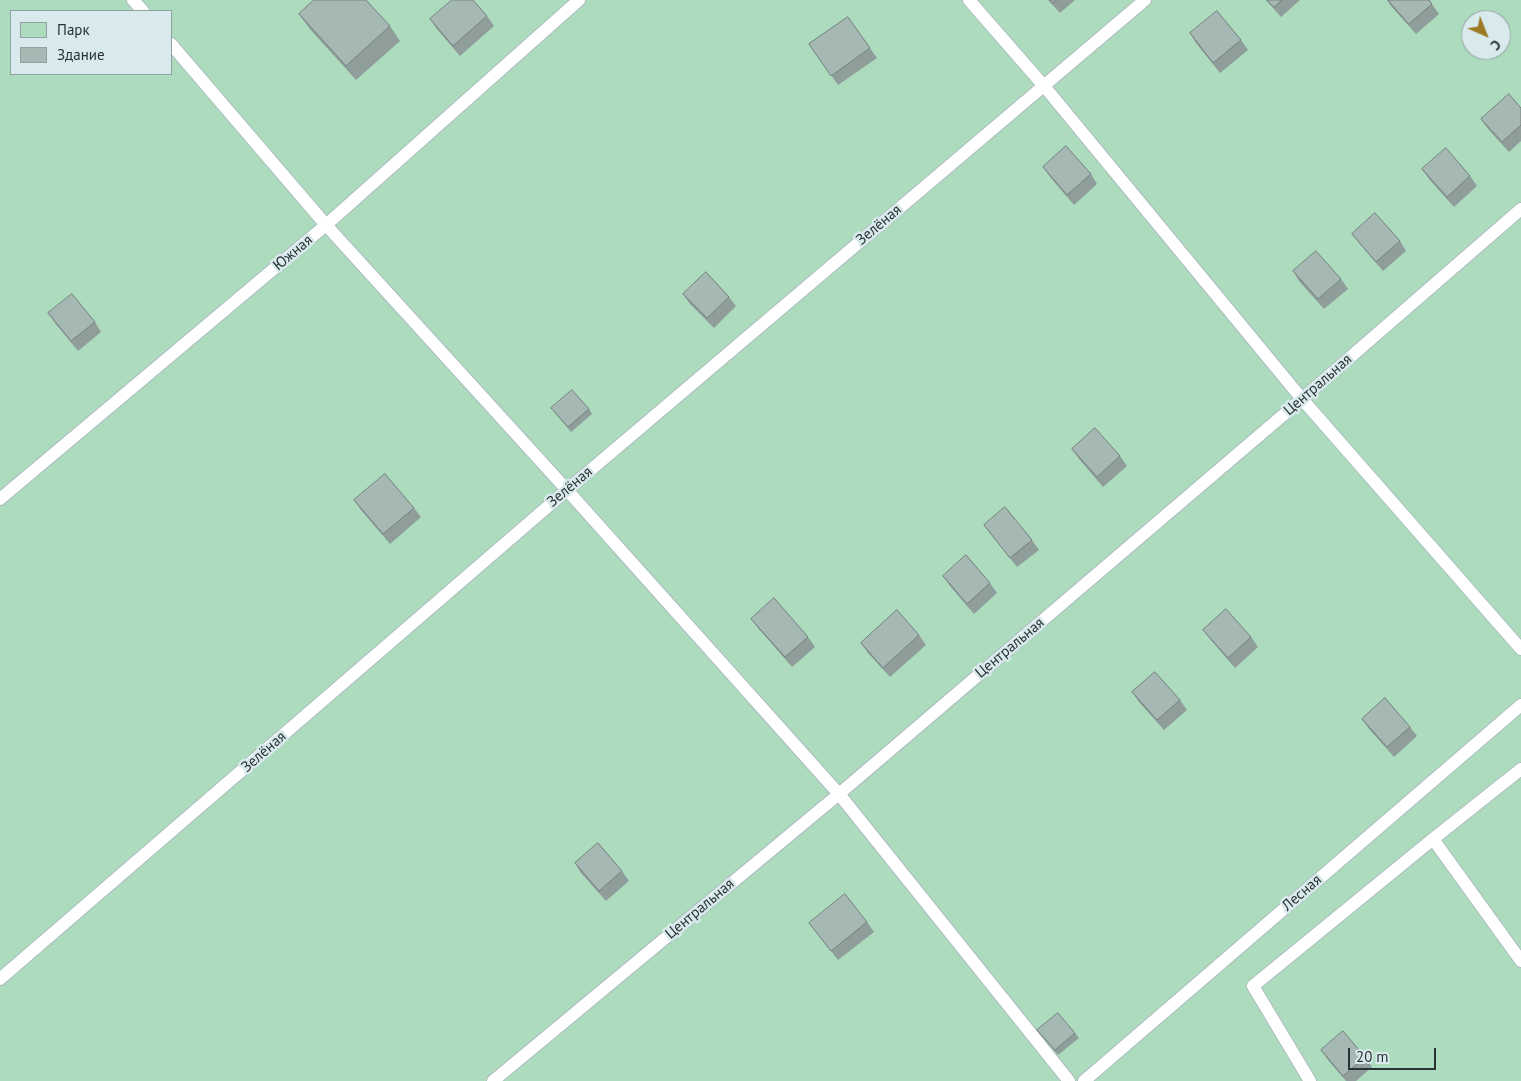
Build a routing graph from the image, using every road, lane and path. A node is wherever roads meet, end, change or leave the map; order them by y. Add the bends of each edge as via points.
1 (133, 0) edge
2 (579, 0) edge
3 (969, 0) edge
4 (1145, 0) edge
5 (142, 10) edge
6 (172, 45) edge
7 (1044, 86) junction
8 (1521, 209) edge
9 (326, 225) junction
10 (1302, 399) junction
11 (567, 490) junction
12 (0, 499) edge
13 (1521, 649) edge
14 (1521, 705) edge
15 (1521, 769) edge
16 (840, 794) junction
17 (1433, 839) junction
18 (1521, 961) edge
19 (0, 980) edge
20 (494, 1081) edge
21 (1069, 1081) edge
22 (1084, 1081) edge
23 (1310, 1081) edge

1 - 5 lane
2 - 9 lane, Южная
3 - 7 lane
4 - 7 lane, Зелёная
6 - 9 lane
7 - 10 lane
7 - 11 lane, Зелёная
8 - 10 lane, Центральная
9 - 11 lane
9 - 12 lane, Южная
10 - 13 lane
10 - 16 lane, Центральная
11 - 16 lane
11 - 19 lane, Зелёная
14 - 22 lane, Лесная
15 - 17 lane
16 - 20 lane, Центральная
16 - 21 lane
17 - 18 lane
17 - 23 lane via 1253,986

